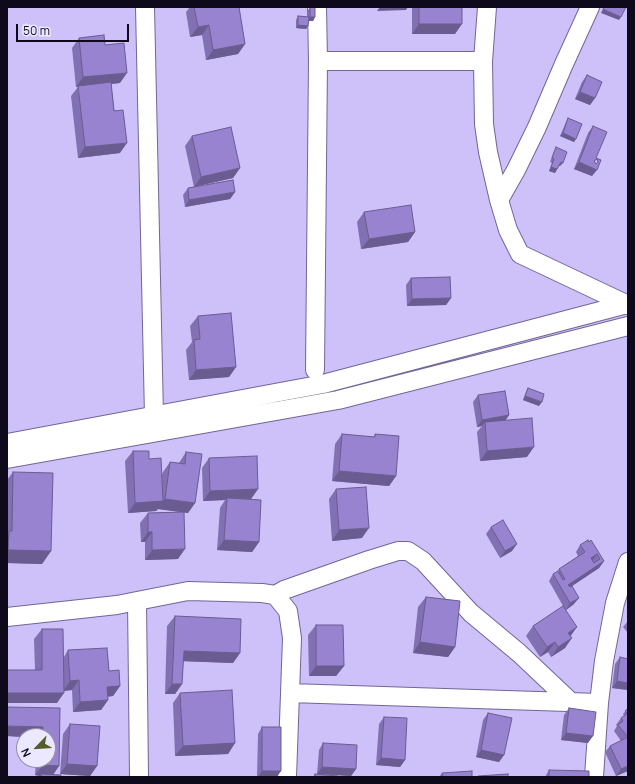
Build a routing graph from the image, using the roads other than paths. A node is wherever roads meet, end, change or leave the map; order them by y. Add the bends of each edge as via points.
1 (145, 7) edge
2 (317, 7) edge
3 (488, 7) edge
4 (590, 7) edge
5 (318, 61) junction
6 (483, 61) junction
7 (498, 200) junction
8 (628, 305) edge
9 (628, 326) edge
10 (315, 370) dead end
11 (154, 416) junction
12 (7, 443) edge
13 (7, 459) edge
14 (628, 562) edge
15 (275, 595) junction
16 (136, 601) junction
17 (7, 617) edge
18 (290, 693) junction
19 (572, 702) junction
20 (599, 704) junction
21 (139, 777) edge
22 (286, 777) edge
23 (594, 777) edge

1 - 11 street
2 - 5 street
3 - 6 street
4 - 7 street via 537,127
5 - 6 street
5 - 10 street
6 - 7 street via 484,124
7 - 8 street via 508,230 520,254
8 - 11 street via 323,384
9 - 13 street via 338,400
11 - 12 street
14 - 20 street via 614,603
15 - 16 street via 188,591
15 - 18 street via 288,611 292,638
15 - 19 street via 369,560 398,551 408,551 423,561 471,613
16 - 17 street
16 - 21 street
18 - 19 street
18 - 22 street
19 - 20 street
20 - 23 street

